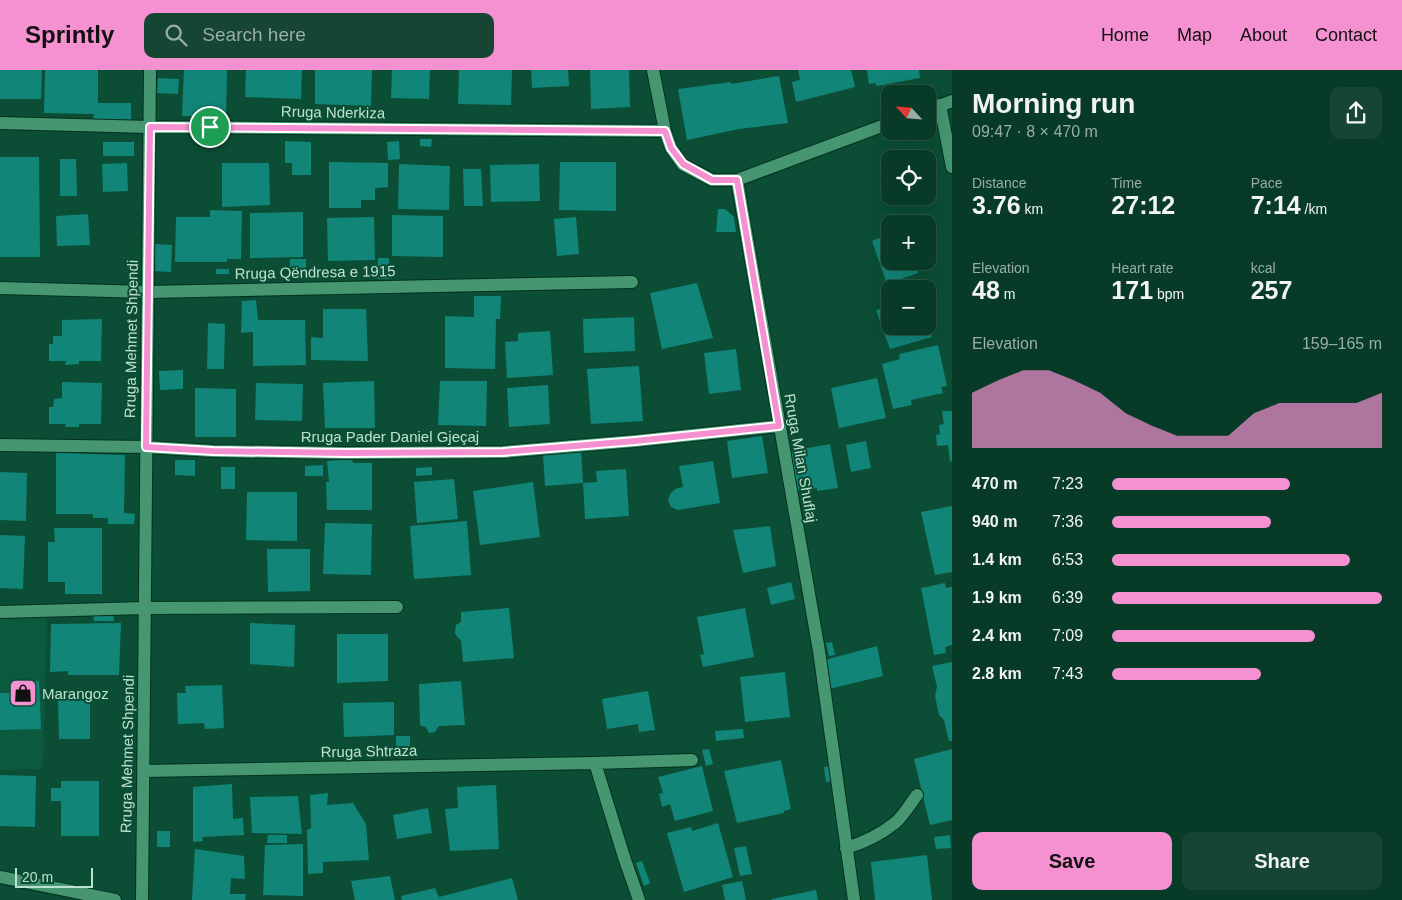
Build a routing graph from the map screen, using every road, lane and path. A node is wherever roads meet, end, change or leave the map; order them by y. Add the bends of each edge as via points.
1 (150, 70) edge
2 (653, 70) edge
3 (946, 103) edge
4 (0, 123) edge
5 (150, 127) junction
6 (881, 127) edge
7 (665, 131) junction
8 (952, 167) edge
9 (737, 180) junction
10 (632, 282) dead end
11 (0, 288) edge
12 (148, 292) junction
13 (779, 426) junction
14 (0, 445) edge
15 (146, 447) junction
16 (397, 607) dead end
17 (145, 608) junction
18 (0, 612) edge
19 (692, 760) dead end
20 (595, 763) junction
21 (143, 771) junction
22 (917, 795) dead end
23 (846, 848) junction
24 (0, 877) edge
25 (114, 900) edge
26 (142, 900) edge
27 (639, 900) edge
28 (854, 900) edge

1 - 5 street, Rruga Mehmet Shpendi
2 - 7 street
3 - 8 street
4 - 5 street, Rruga Nderkiza
5 - 7 street, Rruga Nderkiza
5 - 12 street, Rruga Mehmet Shpendi
6 - 9 street
7 - 9 street via 671,148 683,164 712,180
9 - 13 street, Rruga Milan Shuflaj
10 - 12 street, Rruga Qëndresa e 1915
11 - 12 street, Rruga Qëndresa e 1915
12 - 15 street, Rruga Mehmet Shpendi
13 - 15 street, Rruga Pader Daniel Gjeçaj via 503,452 308,453
13 - 23 street, Rruga Milan Shuflaj via 819,651
14 - 15 street, Rruga Pader Daniel Gjeçaj
15 - 17 street, Rruga Mehmet Shpendi
16 - 17 street
17 - 18 street
17 - 21 street, Rruga Mehmet Shpendi
19 - 20 street, Rruga Shtraza
20 - 21 street, Rruga Shtraza
20 - 27 street
21 - 26 street, Rruga Mehmet Shpendi
22 - 23 street via 895,822 878,834
23 - 28 street, Rruga Milan Shuflaj
24 - 25 street

